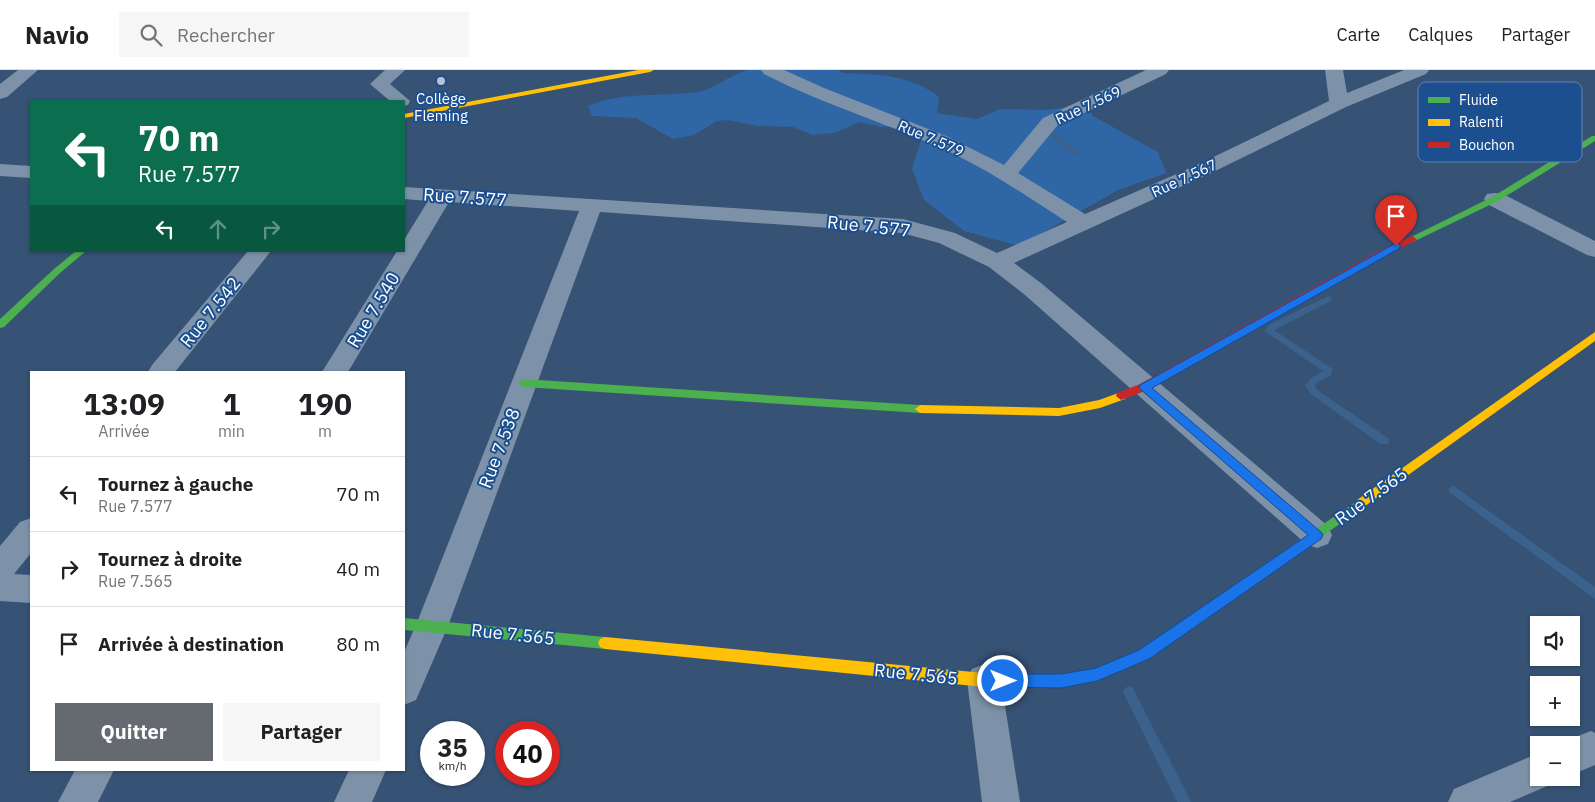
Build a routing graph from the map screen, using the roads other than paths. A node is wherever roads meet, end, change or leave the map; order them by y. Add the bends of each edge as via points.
1 (29, 70) edge
2 (396, 70) edge
3 (650, 70) edge
4 (770, 70) edge
5 (1118, 70) edge
6 (1334, 70) edge
7 (1420, 70) edge
8 (1155, 73) edge
9 (0, 94) edge
10 (397, 100) edge
11 (1339, 103) junction
12 (406, 108) edge
13 (1595, 138) edge
14 (1582, 146) edge
15 (1556, 162) edge
16 (0, 170) edge
17 (30, 172) edge
18 (1006, 175) junction
19 (405, 193) edge
20 (442, 196) junction
21 (1495, 199) junction
22 (592, 206) junction
23 (1084, 224) junction
24 (1595, 250) edge
25 (81, 252) edge
26 (259, 252) edge
27 (997, 262) junction
28 (0, 325) edge
29 (1595, 336) edge
30 (161, 371) edge
31 (336, 371) edge
32 (523, 383) junction
33 (1144, 388) junction
34 (30, 532) edge
35 (1317, 535) junction
36 (0, 569) edge
37 (0, 586) edge
38 (30, 589) edge
39 (405, 624) edge
40 (432, 626) junction
41 (984, 680) junction
42 (405, 687) edge
43 (95, 771) edge
44 (368, 771) edge
45 (1530, 775) edge
46 (77, 802) edge
47 (353, 802) edge
48 (1001, 802) edge
49 (1466, 802) edge

1 - 9 street
2 - 10 street via 374,79
3 - 12 street
4 - 18 street, Rue 7.579 via 802,87 963,151
5 - 8 street
6 - 11 street
7 - 11 street, Rue 7.567
8 - 18 street, Rue 7.569 via 1050,122
11 - 23 street, Rue 7.567
13 - 14 street
15 - 21 street
16 - 17 street
18 - 23 street, Rue 7.579
19 - 20 street, Rue 7.577
20 - 22 street, Rue 7.577
20 - 31 street, Rue 7.540
21 - 24 street
21 - 33 street via 1380,254
22 - 27 street, Rue 7.577 via 903,226 948,238
22 - 32 street, Rue 7.538
23 - 27 street, Rue 7.567
25 - 28 street
26 - 30 street, Rue 7.542
27 - 33 street, Rue 7.577 via 1033,289
29 - 35 street, Rue 7.565
32 - 33 street via 935,410 1022,412 1059,412 1100,404
32 - 40 street, Rue 7.538
33 - 35 street, Rue 7.577
34 - 36 street
35 - 41 street, Rue 7.565 via 1144,655 1097,675 1061,681
37 - 38 street
39 - 40 street, Rue 7.565
40 - 41 street, Rue 7.565
40 - 42 street, Rue 7.538
41 - 48 street
43 - 46 street
44 - 47 street
45 - 49 street

